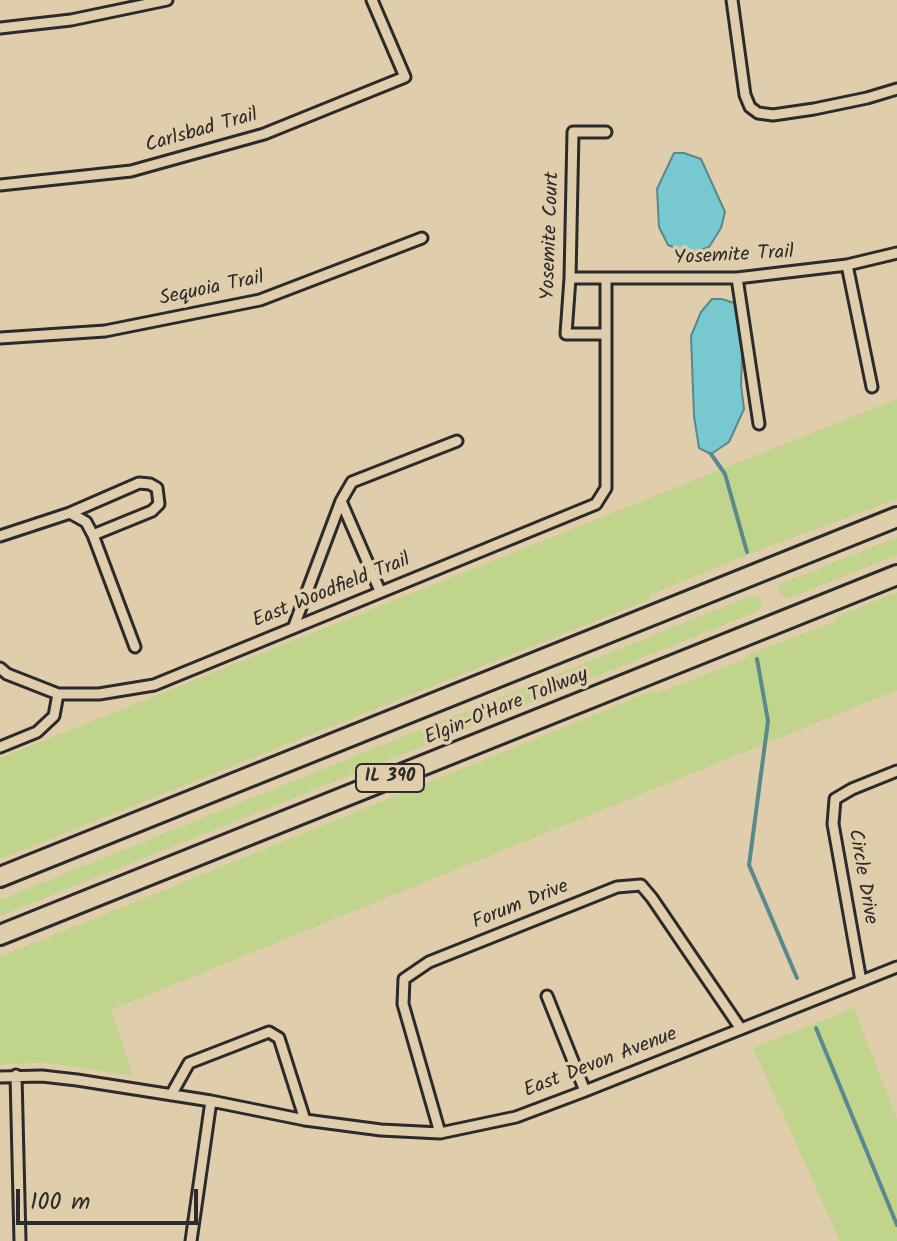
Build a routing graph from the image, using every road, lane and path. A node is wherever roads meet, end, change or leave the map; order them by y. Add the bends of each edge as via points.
1 (167, 0) edge
2 (372, 0) edge
3 (732, 0) edge
4 (0, 28) edge
5 (897, 89) edge
6 (606, 132) dead end
7 (0, 185) edge
8 (422, 238) dead end
9 (897, 253) edge
10 (847, 265) junction
11 (570, 278) junction
12 (737, 278) junction
13 (606, 279) junction
14 (606, 334) junction
15 (0, 338) edge
16 (872, 387) dead end
17 (759, 424) dead end
18 (457, 441) dead end
19 (341, 501) junction
20 (70, 513) junction
21 (897, 517) edge
22 (93, 535) junction
23 (0, 536) edge
24 (897, 575) edge
25 (380, 591) junction
26 (294, 626) junction
27 (135, 647) dead end
28 (0, 668) edge
29 (58, 694) junction
30 (0, 747) edge
31 (897, 771) edge
32 (0, 877) edge
33 (0, 935) edge
34 (897, 967) edge
35 (861, 981) junction
36 (547, 996) dead end
37 (741, 1029) junction
38 (16, 1075) junction
39 (0, 1077) edge
40 (585, 1091) junction
41 (171, 1095) junction
42 (211, 1101) junction
43 (305, 1120) junction
44 (440, 1133) junction
45 (20, 1241) edge
46 (191, 1241) edge

1 - 4 street
2 - 7 street, Carlsbad Trail via 405,77 264,134 131,171
3 - 5 street via 745,95 758,113 814,109
6 - 11 street, Yosemite Court via 573,132
8 - 15 street, Sequoia Trail via 260,300 105,331
9 - 10 street, Yosemite Trail
10 - 12 street, Yosemite Trail
10 - 16 street
11 - 13 street, Yosemite Trail
11 - 14 street, Yosemite Court via 566,334
12 - 13 street, Yosemite Trail
12 - 17 street
13 - 14 street
14 - 25 street, East Woodfield Trail via 606,488 596,504
18 - 19 street via 352,482
19 - 25 street
19 - 26 street
20 - 22 street via 86,522
20 - 22 street via 139,483 157,488 159,504 152,511
20 - 23 street
21 - 32 highway, Elgin-O'Hare Tollway / IL 390
22 - 27 street
24 - 33 highway, Elgin-O'Hare Tollway / IL 390
25 - 26 street, East Woodfield Trail
26 - 29 street, East Woodfield Trail via 154,685
28 - 29 street
29 - 30 street via 54,716 37,732
31 - 35 street, Circle Drive via 835,799 833,824
34 - 35 street, East Devon Avenue
35 - 37 street, East Devon Avenue
36 - 40 street
37 - 40 street, East Devon Avenue
37 - 44 street, Forum Drive via 641,885 617,887 429,962 404,979 403,1004
38 - 39 street, East Devon Avenue
38 - 41 street, East Devon Avenue
38 - 45 street
40 - 44 street, East Devon Avenue via 516,1117
41 - 42 street, East Devon Avenue
41 - 43 street via 189,1063 269,1032 279,1038
42 - 43 street, East Devon Avenue
42 - 46 street
43 - 44 street, East Devon Avenue

